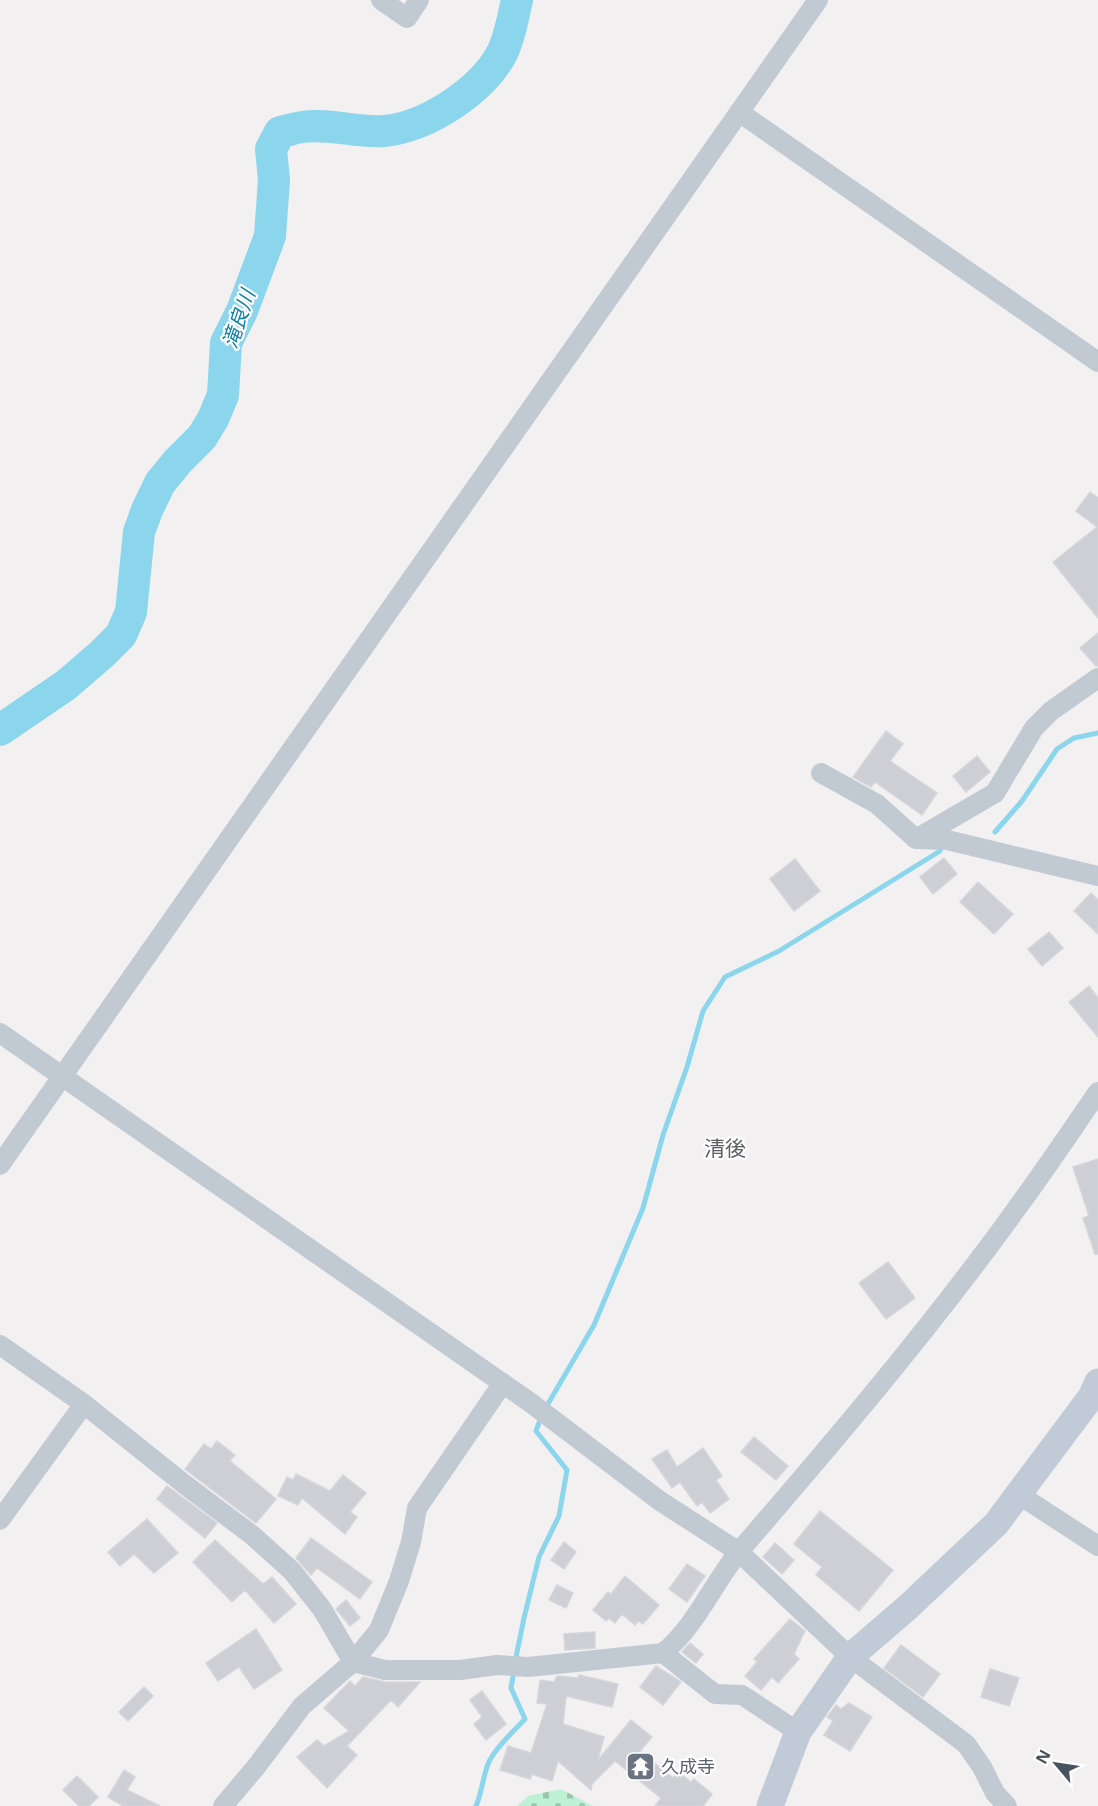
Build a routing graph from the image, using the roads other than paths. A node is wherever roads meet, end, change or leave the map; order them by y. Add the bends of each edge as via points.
1 (381, 0) edge
2 (419, 0) edge
3 (818, 0) edge
4 (739, 112) junction
5 (1098, 362) edge
6 (1098, 678) edge
7 (821, 773) dead end
8 (916, 839) junction
9 (1098, 876) edge
10 (0, 1033) edge
11 (63, 1076) junction
12 (1098, 1092) edge
13 (0, 1165) edge
14 (0, 1345) edge
15 (1098, 1382) edge
16 (503, 1383) junction
17 (84, 1404) junction
18 (1018, 1494) junction
19 (0, 1520) edge
20 (1098, 1546) edge
21 (739, 1552) junction
22 (663, 1653) junction
23 (850, 1657) junction
24 (353, 1662) junction
25 (798, 1732) junction
26 (224, 1806) edge
27 (770, 1806) edge
28 (1007, 1806) edge

1 - 2 street via 407,18
3 - 4 street
4 - 5 street
4 - 11 street
6 - 8 street via 1034,728 995,793
7 - 8 street via 877,804
8 - 9 street via 947,840
10 - 11 street
11 - 13 street
11 - 16 street
12 - 21 street via 1017,1209 937,1313
14 - 17 street
15 - 18 street via 1091,1397
16 - 21 street via 660,1501
16 - 24 street via 417,1508 399,1581 379,1630
17 - 19 street
17 - 24 street via 252,1535 292,1571 322,1609
18 - 20 street
18 - 23 street via 996,1524
21 - 22 street via 695,1618
21 - 23 street
22 - 24 street via 460,1670 386,1670
22 - 25 street via 715,1694 742,1695
23 - 25 street
23 - 28 street via 966,1744
24 - 26 street via 302,1706
25 - 27 street

